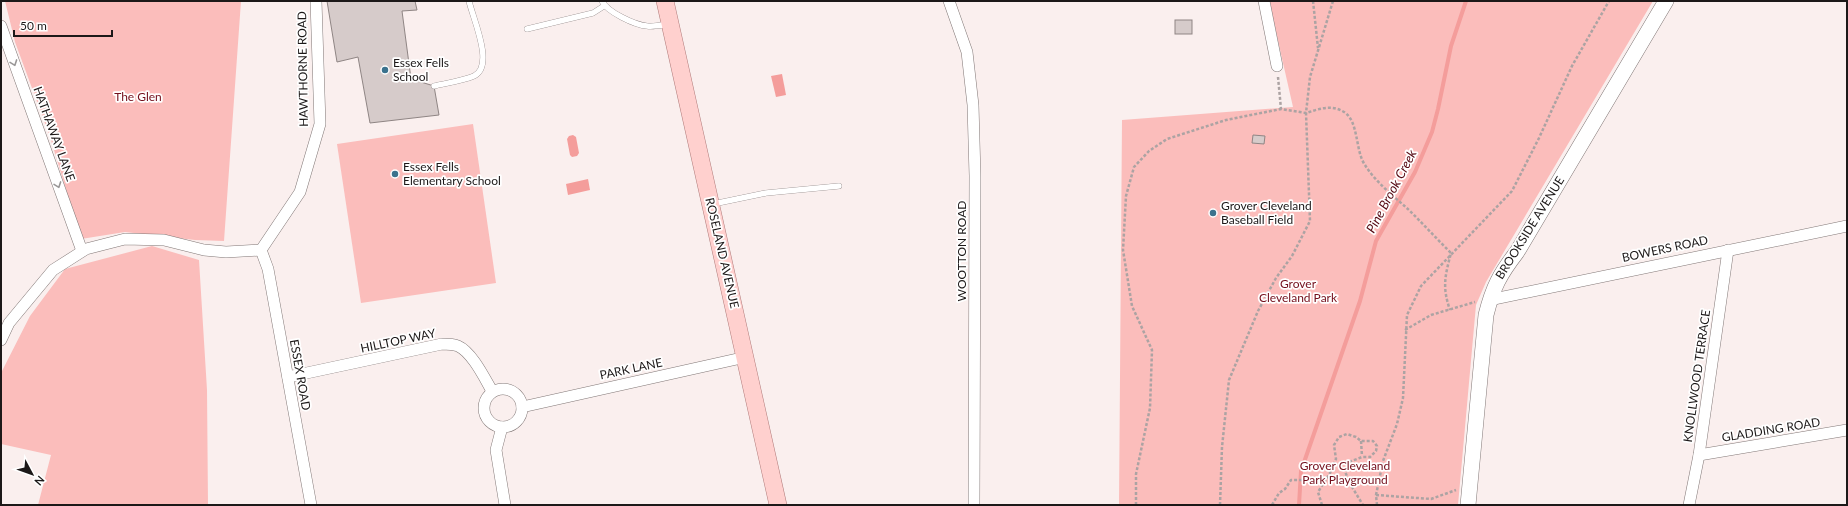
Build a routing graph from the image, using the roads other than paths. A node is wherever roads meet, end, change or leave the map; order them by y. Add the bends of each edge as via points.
1 (316, 1) edge
2 (469, 1) edge
3 (664, 1) edge
4 (949, 1) edge
5 (1264, 1) edge
6 (1666, 1) edge
7 (603, 4) edge
8 (670, 24) junction
9 (1, 26) edge
10 (527, 29) dead end
11 (1278, 66) road end
12 (434, 86) dead end
13 (838, 186) dead end
14 (711, 204) junction
15 (1847, 226) edge
16 (261, 250) junction
17 (1728, 250) junction
18 (82, 251) junction
19 (1482, 301) junction
20 (1, 340) edge
21 (746, 357) junction
22 (288, 377) junction
23 (492, 392) junction
24 (522, 407) junction
25 (502, 427) junction
26 (1847, 430) edge
27 (1699, 455) junction
28 (311, 505) edge
29 (505, 505) edge
30 (778, 505) edge
31 (974, 505) edge
32 (1468, 505) edge
33 (1689, 505) edge

1 - 16 street, HAWTHORNE ROAD via 320,124 300,192
2 - 12 lane via 482,46 482,69 474,76
3 - 8 main road, ROSELAND AVENUE
4 - 31 street, WOOTTON ROAD via 967,52 973,105
5 - 11 street
6 - 19 street, BROOKSIDE AVENUE via 1517,252
7 - 8 lane via 640,25
7 - 10 lane via 593,13
8 - 14 main road, ROSELAND AVENUE
9 -> 18 street, HATHAWAY LANE
13 - 14 lane via 766,193
14 - 21 main road, ROSELAND AVENUE
15 - 17 street, BOWERS ROAD
16 - 18 street via 226,252 204,250 164,240 125,239
16 - 22 street, ESSEX ROAD via 268,269
17 - 19 street, BOWERS ROAD
17 - 27 street, KNOLLWOOD TERRACE
18 - 20 street via 53,270 10,323
19 - 32 street, BROOKSIDE AVENUE via 1486,314
21 - 24 street, PARK LANE
21 - 30 main road, ROSELAND AVENUE
22 - 23 street, HILLTOP WAY via 450,344 458,346 468,354
22 - 28 street, ESSEX ROAD
23 - 24 street via 500,389 512,391 520,399
23 - 25 street via 487,397 484,413 494,425
24 - 25 street via 521,415 516,422
25 - 29 street via 496,450
26 - 27 street, GLADDING ROAD
27 - 33 street, KNOLLWOOD TERRACE

